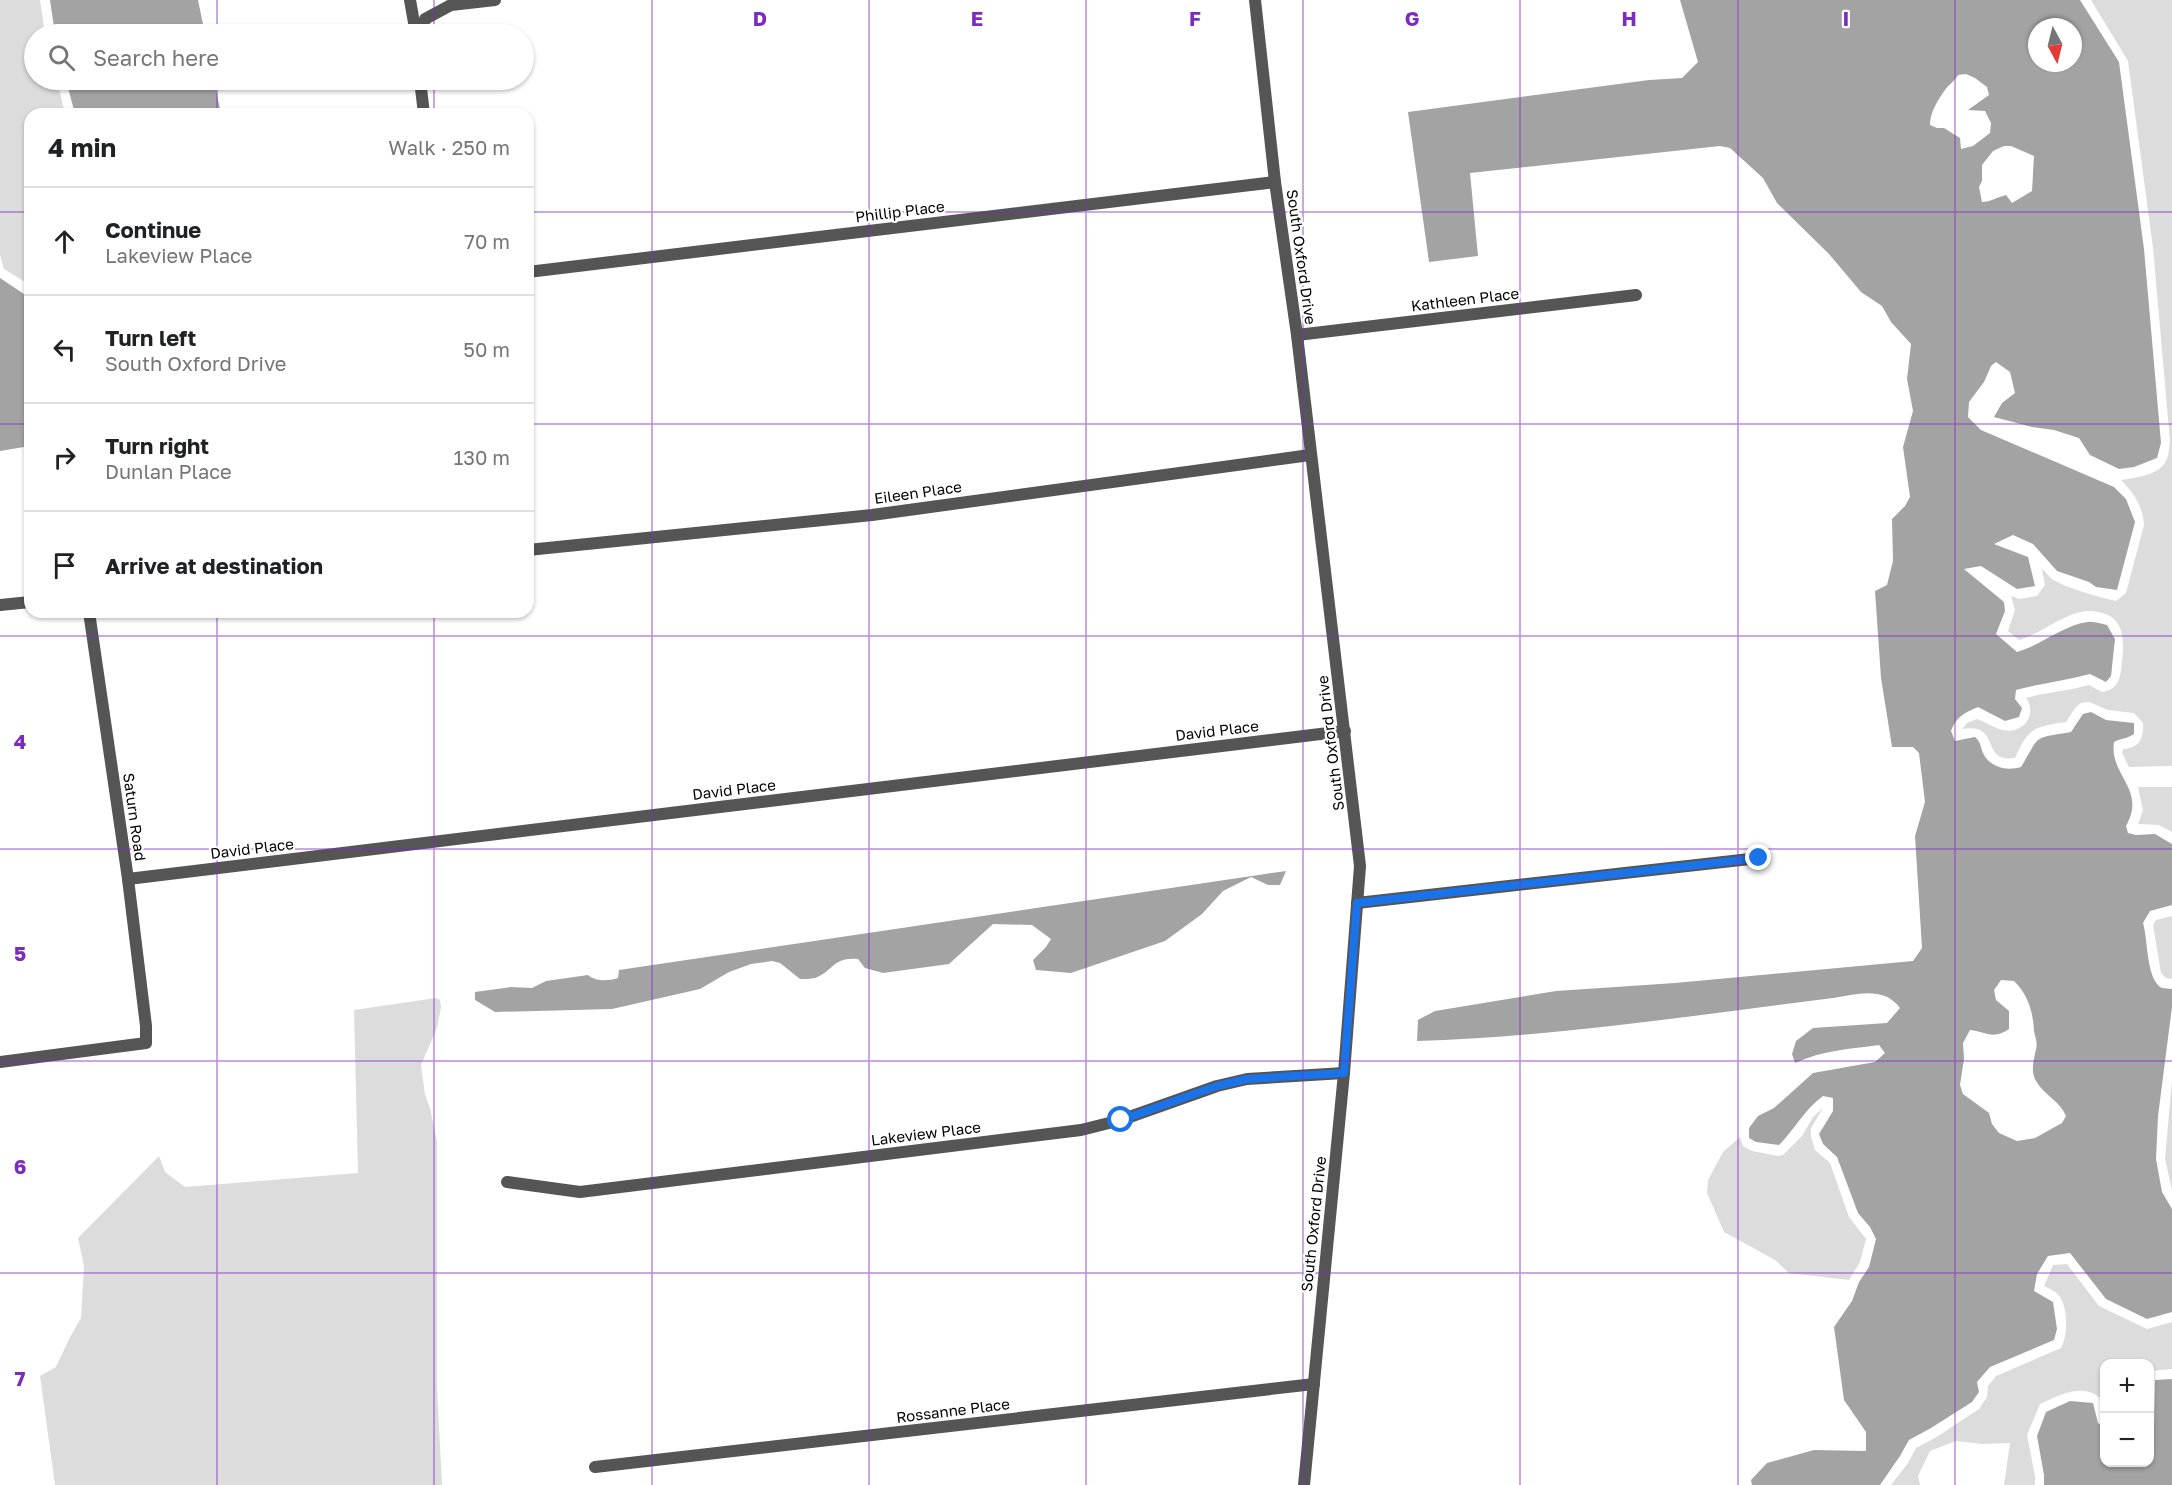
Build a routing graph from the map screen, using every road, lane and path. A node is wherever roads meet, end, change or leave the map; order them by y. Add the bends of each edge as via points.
1 (410, 0) edge
2 (495, 0) edge
3 (1255, 0) edge
4 (414, 24) edge
5 (424, 24) edge
6 (421, 90) edge
7 (422, 108) edge
8 (1275, 182) junction
9 (534, 271) edge
10 (1636, 295) dead end
11 (1297, 335) junction
12 (1310, 455) junction
13 (534, 549) edge
14 (24, 603) edge
15 (0, 605) edge
16 (90, 618) edge
17 (1345, 731) junction
18 (1759, 858) dead end
19 (128, 879) junction
20 (1357, 903) junction
21 (0, 1062) edge
22 (1344, 1073) junction
23 (507, 1182) dead end
24 (1314, 1384) junction
25 (595, 1467) dead end
26 (1304, 1485) edge

1 - 4 street
2 - 5 street via 451,5 425,19
3 - 8 street, South Oxford Drive
6 - 7 street
8 - 9 street, Phillip Place
8 - 11 street, South Oxford Drive
10 - 11 street, Kathleen Place
11 - 12 street, South Oxford Drive
12 - 13 street, Eileen Place via 872,515
12 - 17 street, South Oxford Drive
14 - 15 street
16 - 19 street, Saturn Road
17 - 19 street, David Place
17 - 20 street, South Oxford Drive via 1360,866
18 - 20 street
19 - 21 street, Saturn Road via 146,1043
20 - 22 street, South Oxford Drive
22 - 23 street, Lakeview Place via 1247,1079 1081,1130 580,1192
22 - 24 street, South Oxford Drive
24 - 25 street, Rossanne Place
24 - 26 street, South Oxford Drive

